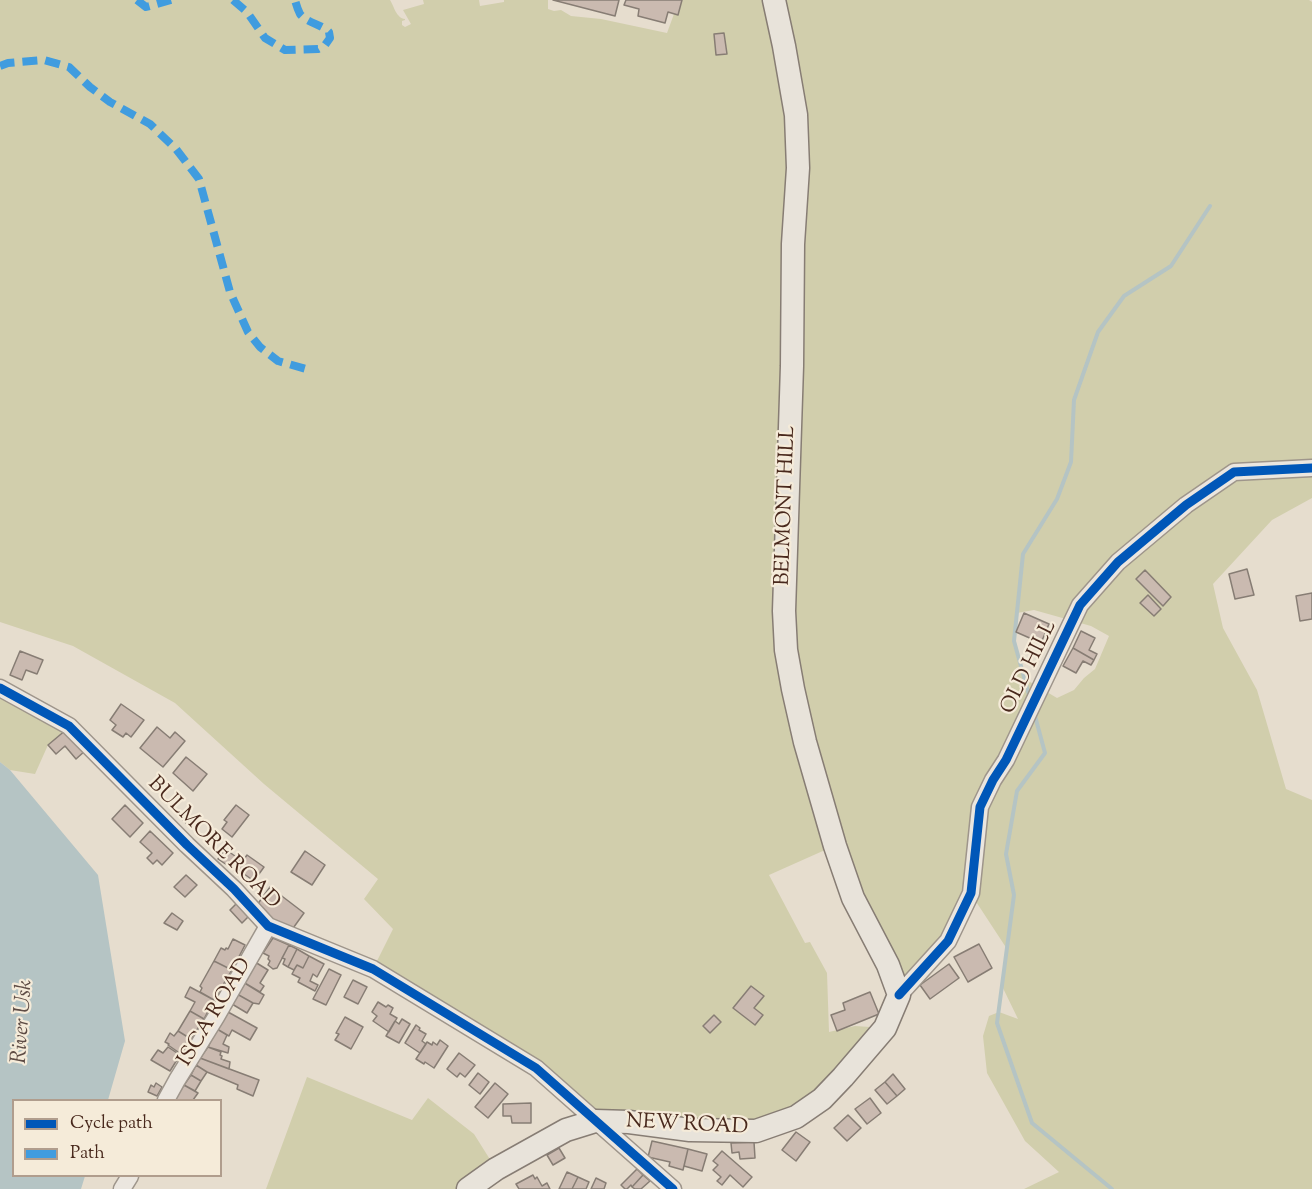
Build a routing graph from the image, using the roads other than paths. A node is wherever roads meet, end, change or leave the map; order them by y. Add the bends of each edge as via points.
1 (774, 0) edge
2 (1312, 468) edge
3 (0, 688) edge
4 (268, 926) junction
5 (898, 995) junction
6 (167, 1099) edge
7 (595, 1121) junction
8 (468, 1189) edge
9 (673, 1189) edge

1 - 5 main road, BELMONT HILL via 796,115 798,168 793,244 786,650 805,742 835,846 853,898
2 - 5 street, OLD HILL via 1234,472 1186,505 1118,562 1080,606 980,807 971,893 948,941
3 - 4 street, BULMORE ROAD via 69,726
4 - 6 street, ISCA ROAD
4 - 7 street, BULMORE ROAD via 378,973 536,1068
5 - 7 main road, NEW ROAD via 885,1028 822,1099 796,1117 756,1131 690,1130
7 - 8 main road, NEW ROAD via 566,1130
7 - 9 street, BULMORE ROAD

